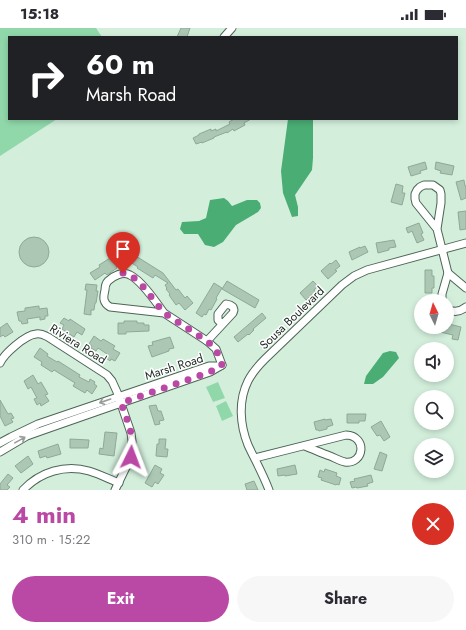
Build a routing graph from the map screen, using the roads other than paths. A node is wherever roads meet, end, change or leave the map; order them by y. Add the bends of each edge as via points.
1 (231, 28) edge
2 (225, 36) edge
3 (436, 229) junction
4 (466, 243) edge
5 (442, 250) junction
6 (448, 273) junction
7 (466, 288) edge
8 (442, 294) edge
9 (466, 307) edge
10 (454, 311) edge
11 (164, 313) junction
12 (222, 324) dead end
13 (207, 341) junction
14 (0, 363) edge
15 (120, 400) junction
16 (0, 443) edge
17 (304, 446) junction
18 (0, 452) edge
19 (255, 458) junction
20 (119, 483) junction
21 (23, 490) edge
22 (115, 490) edge
23 (269, 490) edge

1 - 2 street
3 - 3 street via 441,203 440,190 433,185 424,185 417,190 416,203
3 - 5 street
4 - 5 street, Sousa Boulevard
5 - 6 street
5 - 19 street, Sousa Boulevard via 367,270 354,276 265,359 248,382 242,404 242,426
6 - 7 street
6 - 8 street
9 - 10 street via 458,312
11 - 11 street via 110,306 103,298 106,284 120,274 129,274 141,284
11 - 13 street
12 - 13 street
13 - 15 street, Marsh Road via 216,349 222,365 209,366
14 - 15 street, Riviera Road via 8,352 27,337 42,334 107,375 115,386
15 -> 16 street, Marsh Road via 38,424
18 -> 15 street, Marsh Road via 27,436
15 - 20 street, Riviera Road via 131,433 132,449
17 - 17 street via 351,435 361,444 361,449 358,457 346,462
17 - 19 street
19 - 23 street, Sousa Boulevard
20 - 21 street via 85,470 62,469 44,474
20 - 22 street, Riviera Road

